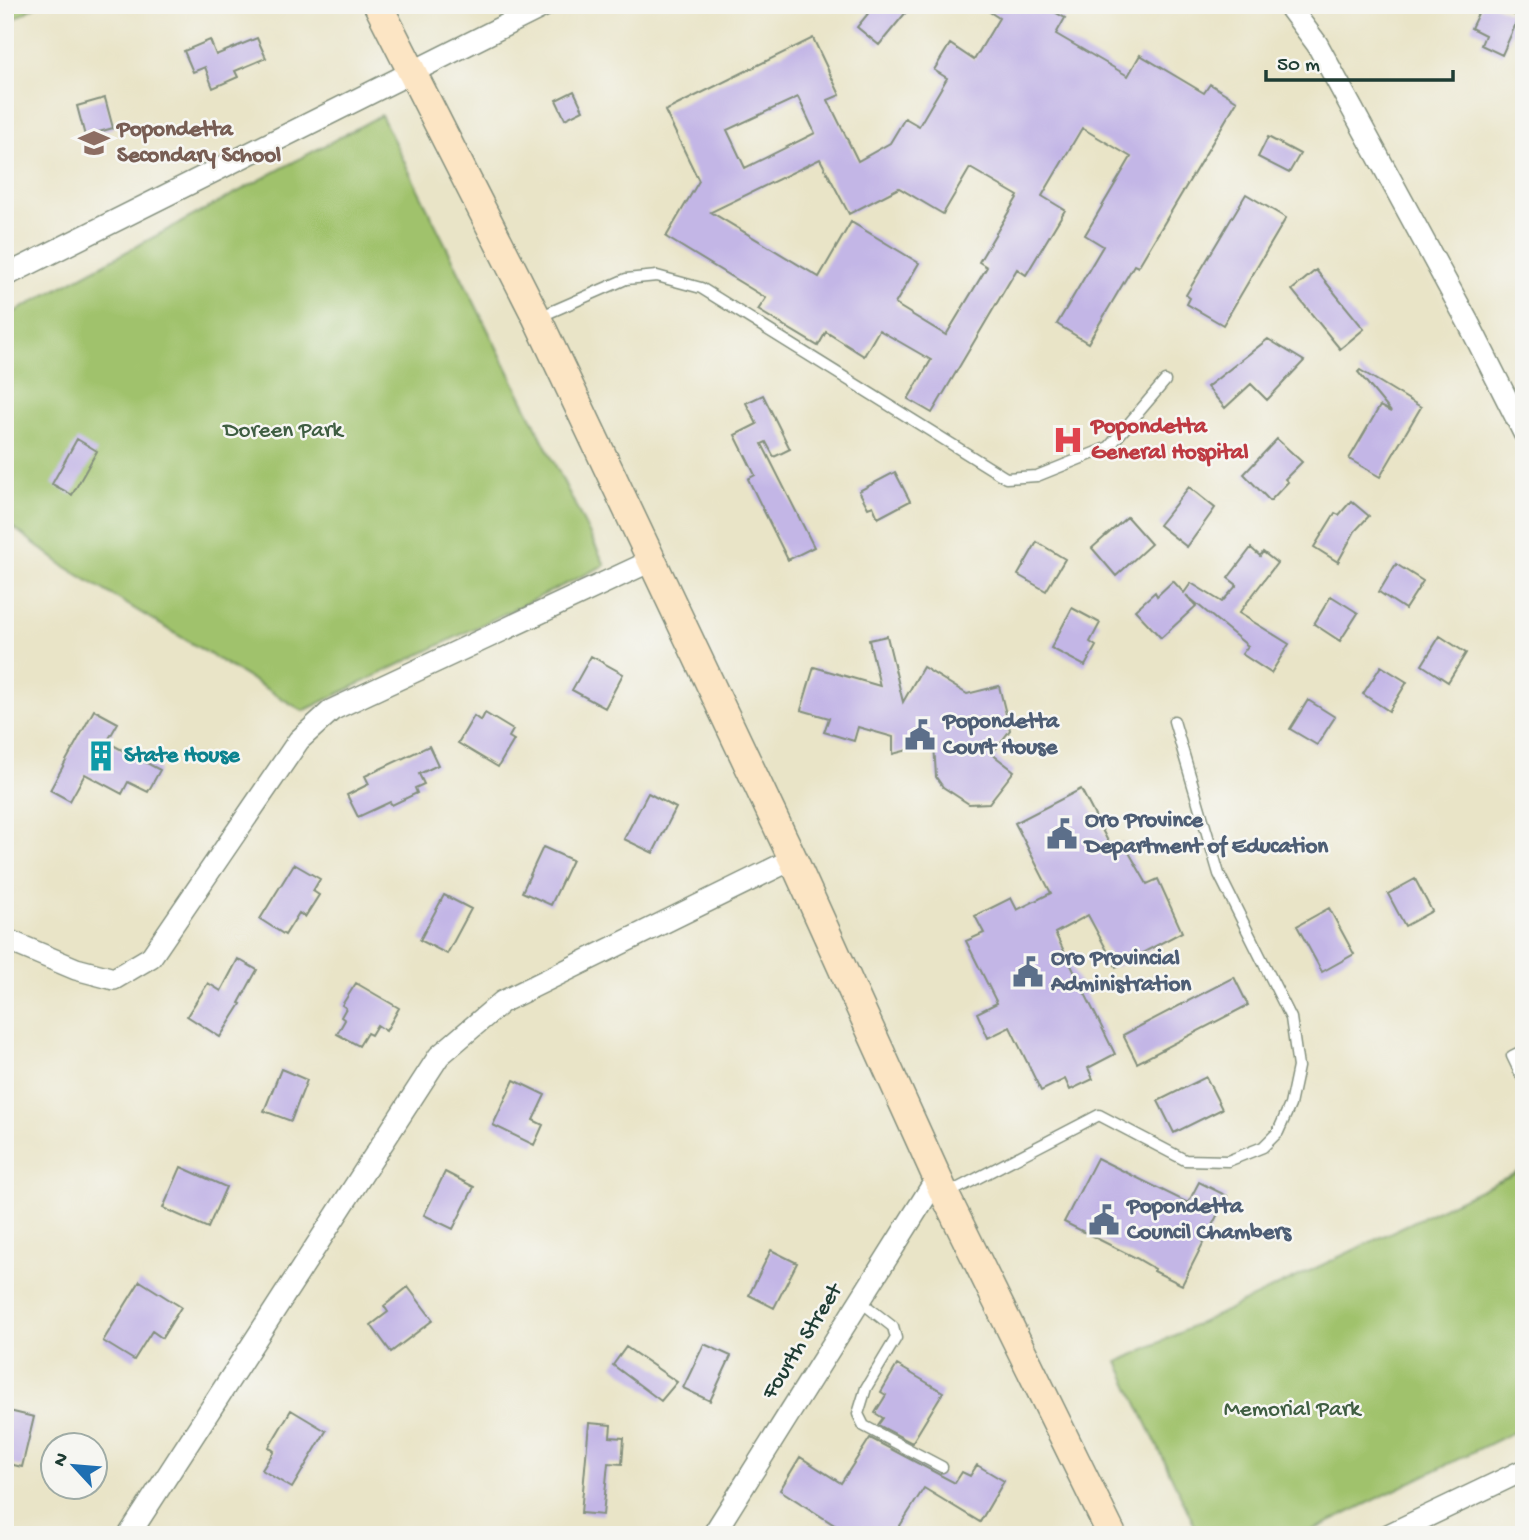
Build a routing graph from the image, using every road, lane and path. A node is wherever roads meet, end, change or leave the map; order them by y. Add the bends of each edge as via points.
1 (378, 5) edge
2 (546, 5) edge
3 (1288, 5) edge
4 (412, 73) junction
5 (5, 276) edge
6 (537, 317) junction
7 (1165, 381) dead end
8 (1524, 433) edge
9 (651, 561) junction
10 (1174, 720) dead end
11 (793, 859) junction
12 (5, 941) edge
13 (1524, 1050) edge
14 (1524, 1081) edge
15 (941, 1186) junction
16 (860, 1301) junction
17 (942, 1467) dead end
18 (1524, 1470) edge
19 (1397, 1533) edge
20 (129, 1535) edge
21 (713, 1535) edge
22 (1112, 1535) edge

1 - 4 main road
2 - 4 street
3 - 8 street via 1317,44
4 - 5 street
4 - 6 main road
6 - 7 lane via 626,279 657,276 701,288 1006,478 1037,476 1109,447
6 - 9 main road
9 - 11 main road
9 - 12 street via 331,710 299,740 151,957 114,979
10 - 15 lane via 1219,874 1291,1018 1298,1067 1290,1105 1278,1132 1263,1147 1228,1161 1185,1160 1099,1115
11 - 15 main road
11 - 20 street via 502,1002 439,1056
13 - 14 lane via 1512,1056
15 - 16 street, Fourth Street
15 - 22 main road
16 - 17 lane via 893,1326 896,1338 866,1388 858,1414 864,1426
16 - 21 street, Fourth Street
18 - 19 street

